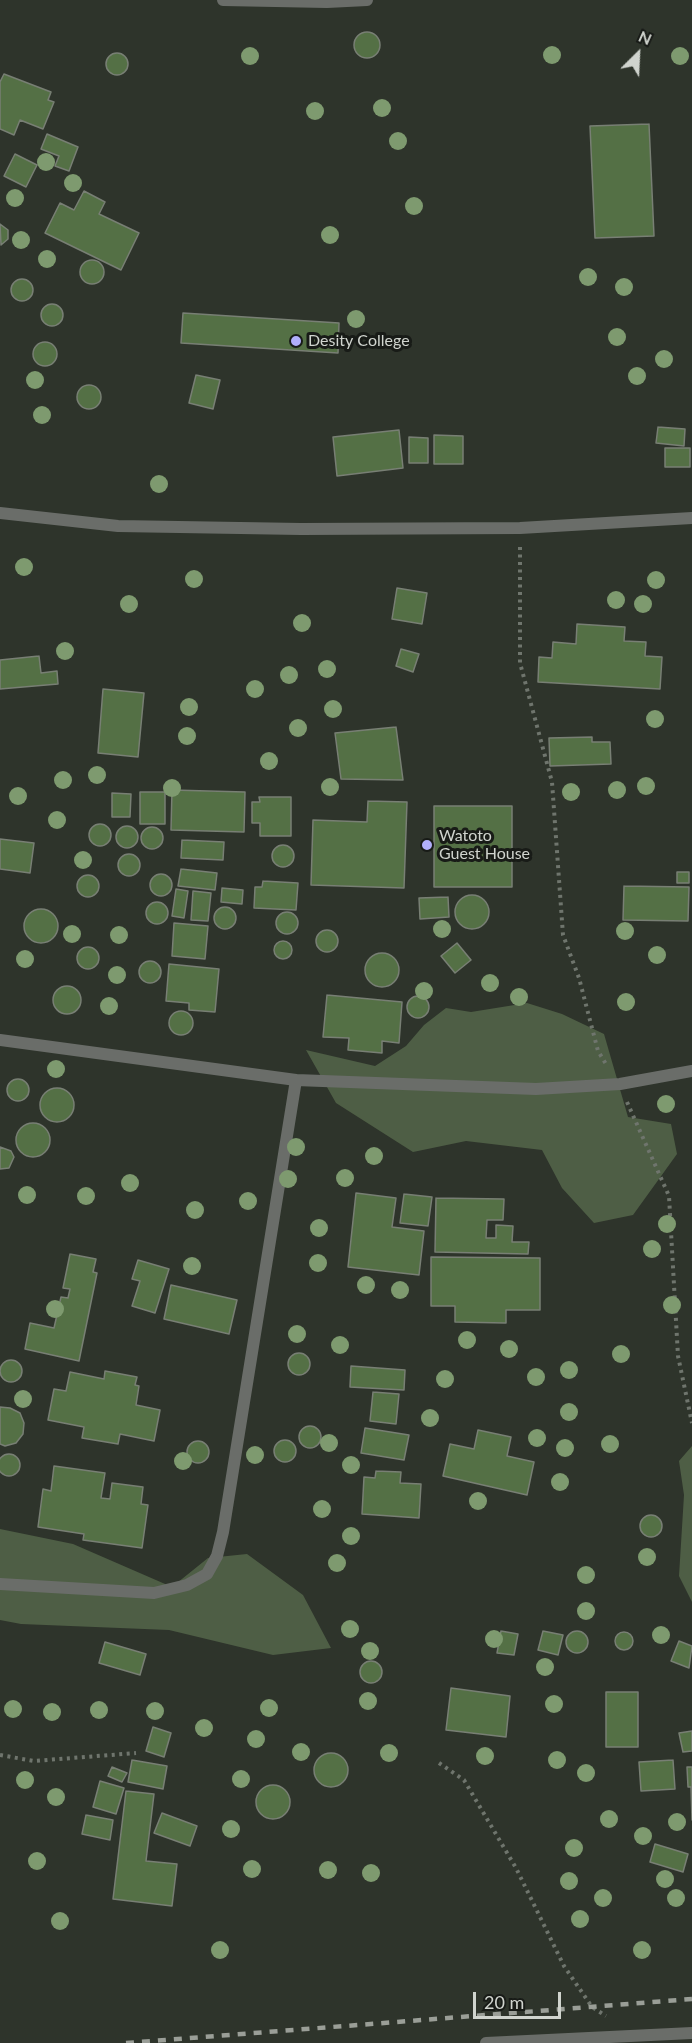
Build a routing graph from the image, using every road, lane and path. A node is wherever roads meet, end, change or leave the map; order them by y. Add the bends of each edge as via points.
1 (223, 0) edge
2 (367, 0) edge
3 (0, 513) edge
4 (692, 518) edge
5 (520, 528) junction
6 (0, 1040) edge
7 (692, 1071) edge
8 (296, 1080) junction
9 (620, 1084) junction
10 (692, 1424) edge
11 (0, 1584) edge
12 (136, 1753) dead end
13 (0, 1755) edge
14 (439, 1764) dead end
15 (692, 2033) edge
16 (640, 2036) junction
17 (486, 2043) edge

1 - 2 street
3 - 5 street via 118,526
4 - 5 street
5 - 9 path via 520,663 552,782 563,935 598,1051
6 - 8 street
7 - 9 street
8 - 9 street via 536,1089
8 - 11 street via 223,1532 207,1574 187,1585 154,1593
9 - 10 path via 669,1196 678,1356
12 - 13 path via 34,1761
14 - 16 path via 464,1780 516,1868 564,1966 592,2007
15 - 16 street
16 - 17 street

